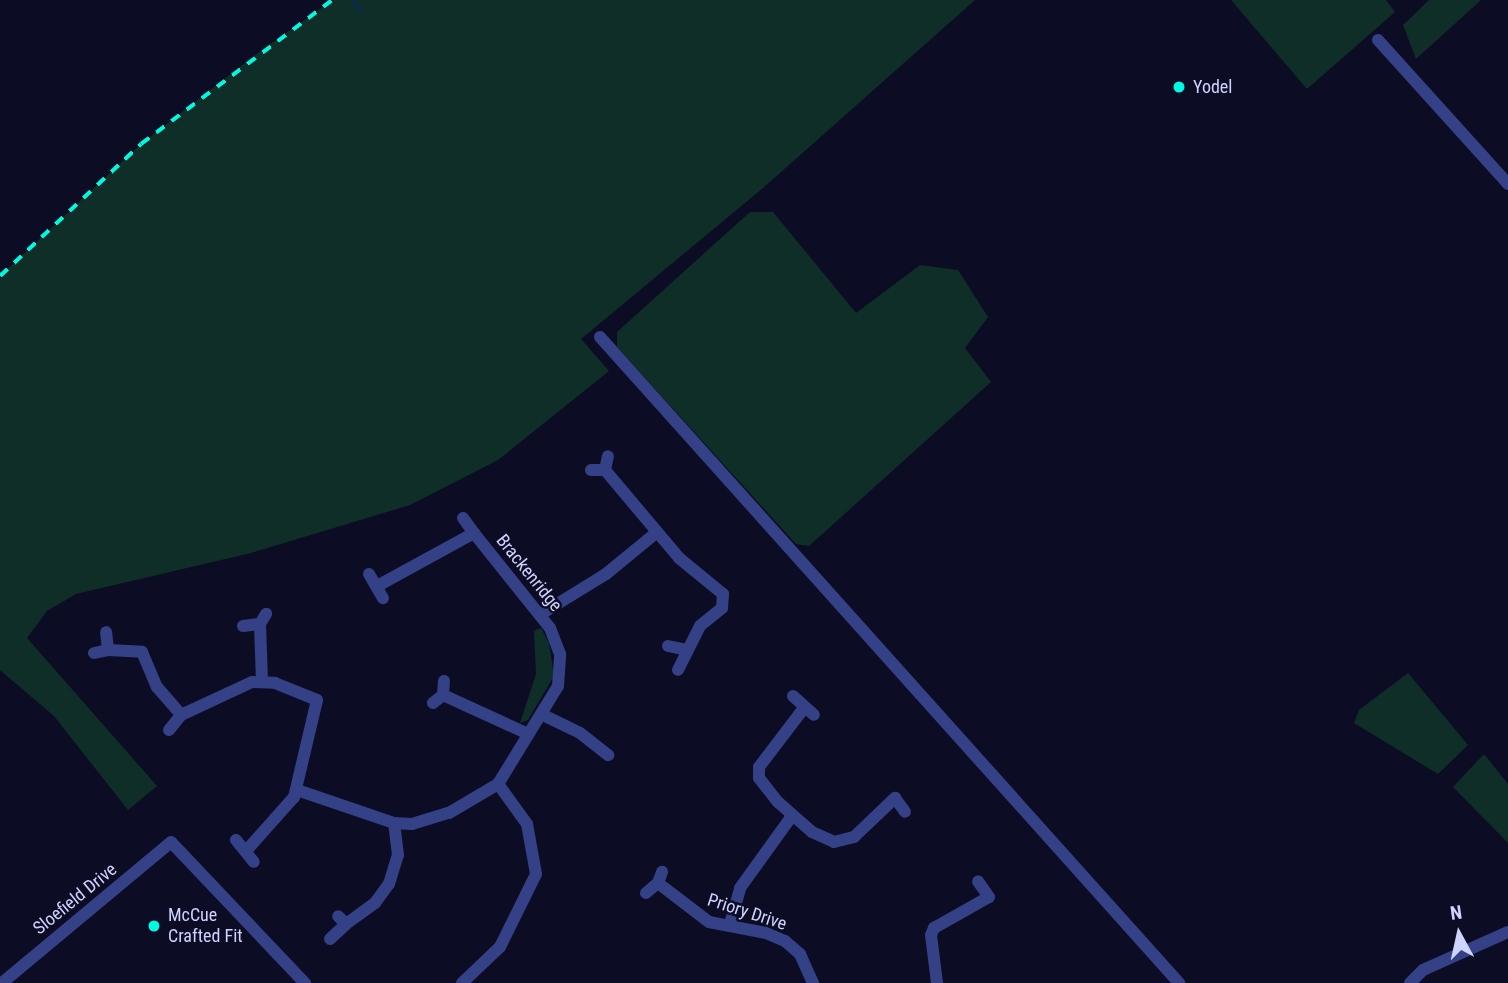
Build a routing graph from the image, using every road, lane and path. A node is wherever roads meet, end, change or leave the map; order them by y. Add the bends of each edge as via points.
1 (1378, 40) dead end
2 (1508, 184) edge
3 (600, 337) dead end
4 (608, 456) dead end
5 (463, 518) dead end
6 (657, 532) junction
7 (474, 533) junction
8 (369, 574) dead end
9 (379, 585) junction
10 (383, 598) dead end
11 (541, 614) junction
12 (243, 626) dead end
13 (106, 632) dead end
14 (667, 646) dead end
15 (687, 650) junction
16 (678, 670) dead end
17 (262, 681) junction
18 (440, 693) dead end
19 (793, 696) dead end
20 (181, 715) junction
21 (543, 715) junction
22 (169, 730) dead end
23 (528, 734) junction
24 (608, 755) dead end
25 (498, 784) junction
26 (297, 790) junction
27 (905, 812) dead end
28 (792, 816) junction
29 (394, 823) junction
30 (236, 840) dead end
31 (978, 881) dead end
32 (646, 892) dead end
33 (730, 923) junction
34 (1504, 932) edge
35 (330, 939) dead end
36 (468, 981) edge
37 (2, 983) edge
38 (305, 983) edge
39 (813, 983) edge
40 (937, 983) edge
41 (1179, 983) edge
42 (1410, 983) edge

1 - 2 street
3 - 41 street
4 - 6 street via 598,470
5 - 7 street, Brackenridge
6 - 11 street via 606,574
6 - 15 street via 723,597 722,608 700,626
7 - 9 street, Brackenridge
7 - 11 street, Brackenridge
8 - 9 street
9 - 10 street
11 - 21 street, Brackenridge via 555,637 561,664 558,686
12 - 17 street via 263,619
13 - 20 street via 101,651 142,652 157,687
14 - 15 street
15 - 16 street
17 - 20 street via 233,687
17 - 26 street via 317,700
18 - 23 street
19 - 28 street via 809,711 759,768 766,789
20 - 22 street
21 - 23 street, Brackenridge
21 - 24 street via 580,733
23 - 25 street, Brackenridge
25 - 29 street via 449,813 412,824
25 - 36 street via 527,824 537,868 533,886 509,932
26 - 29 street
26 - 30 street via 250,856
27 - 28 street via 895,798 845,842 823,838
28 - 33 street via 740,888
29 - 35 street via 398,855 389,884 367,911 342,920
31 - 40 street via 995,897 934,928 930,948
32 - 33 street, Priory Drive via 660,877 697,915
33 - 39 street, Priory Drive via 785,942 800,954
34 - 42 street via 1423,970
37 - 38 street, Sloefield Drive via 171,842

